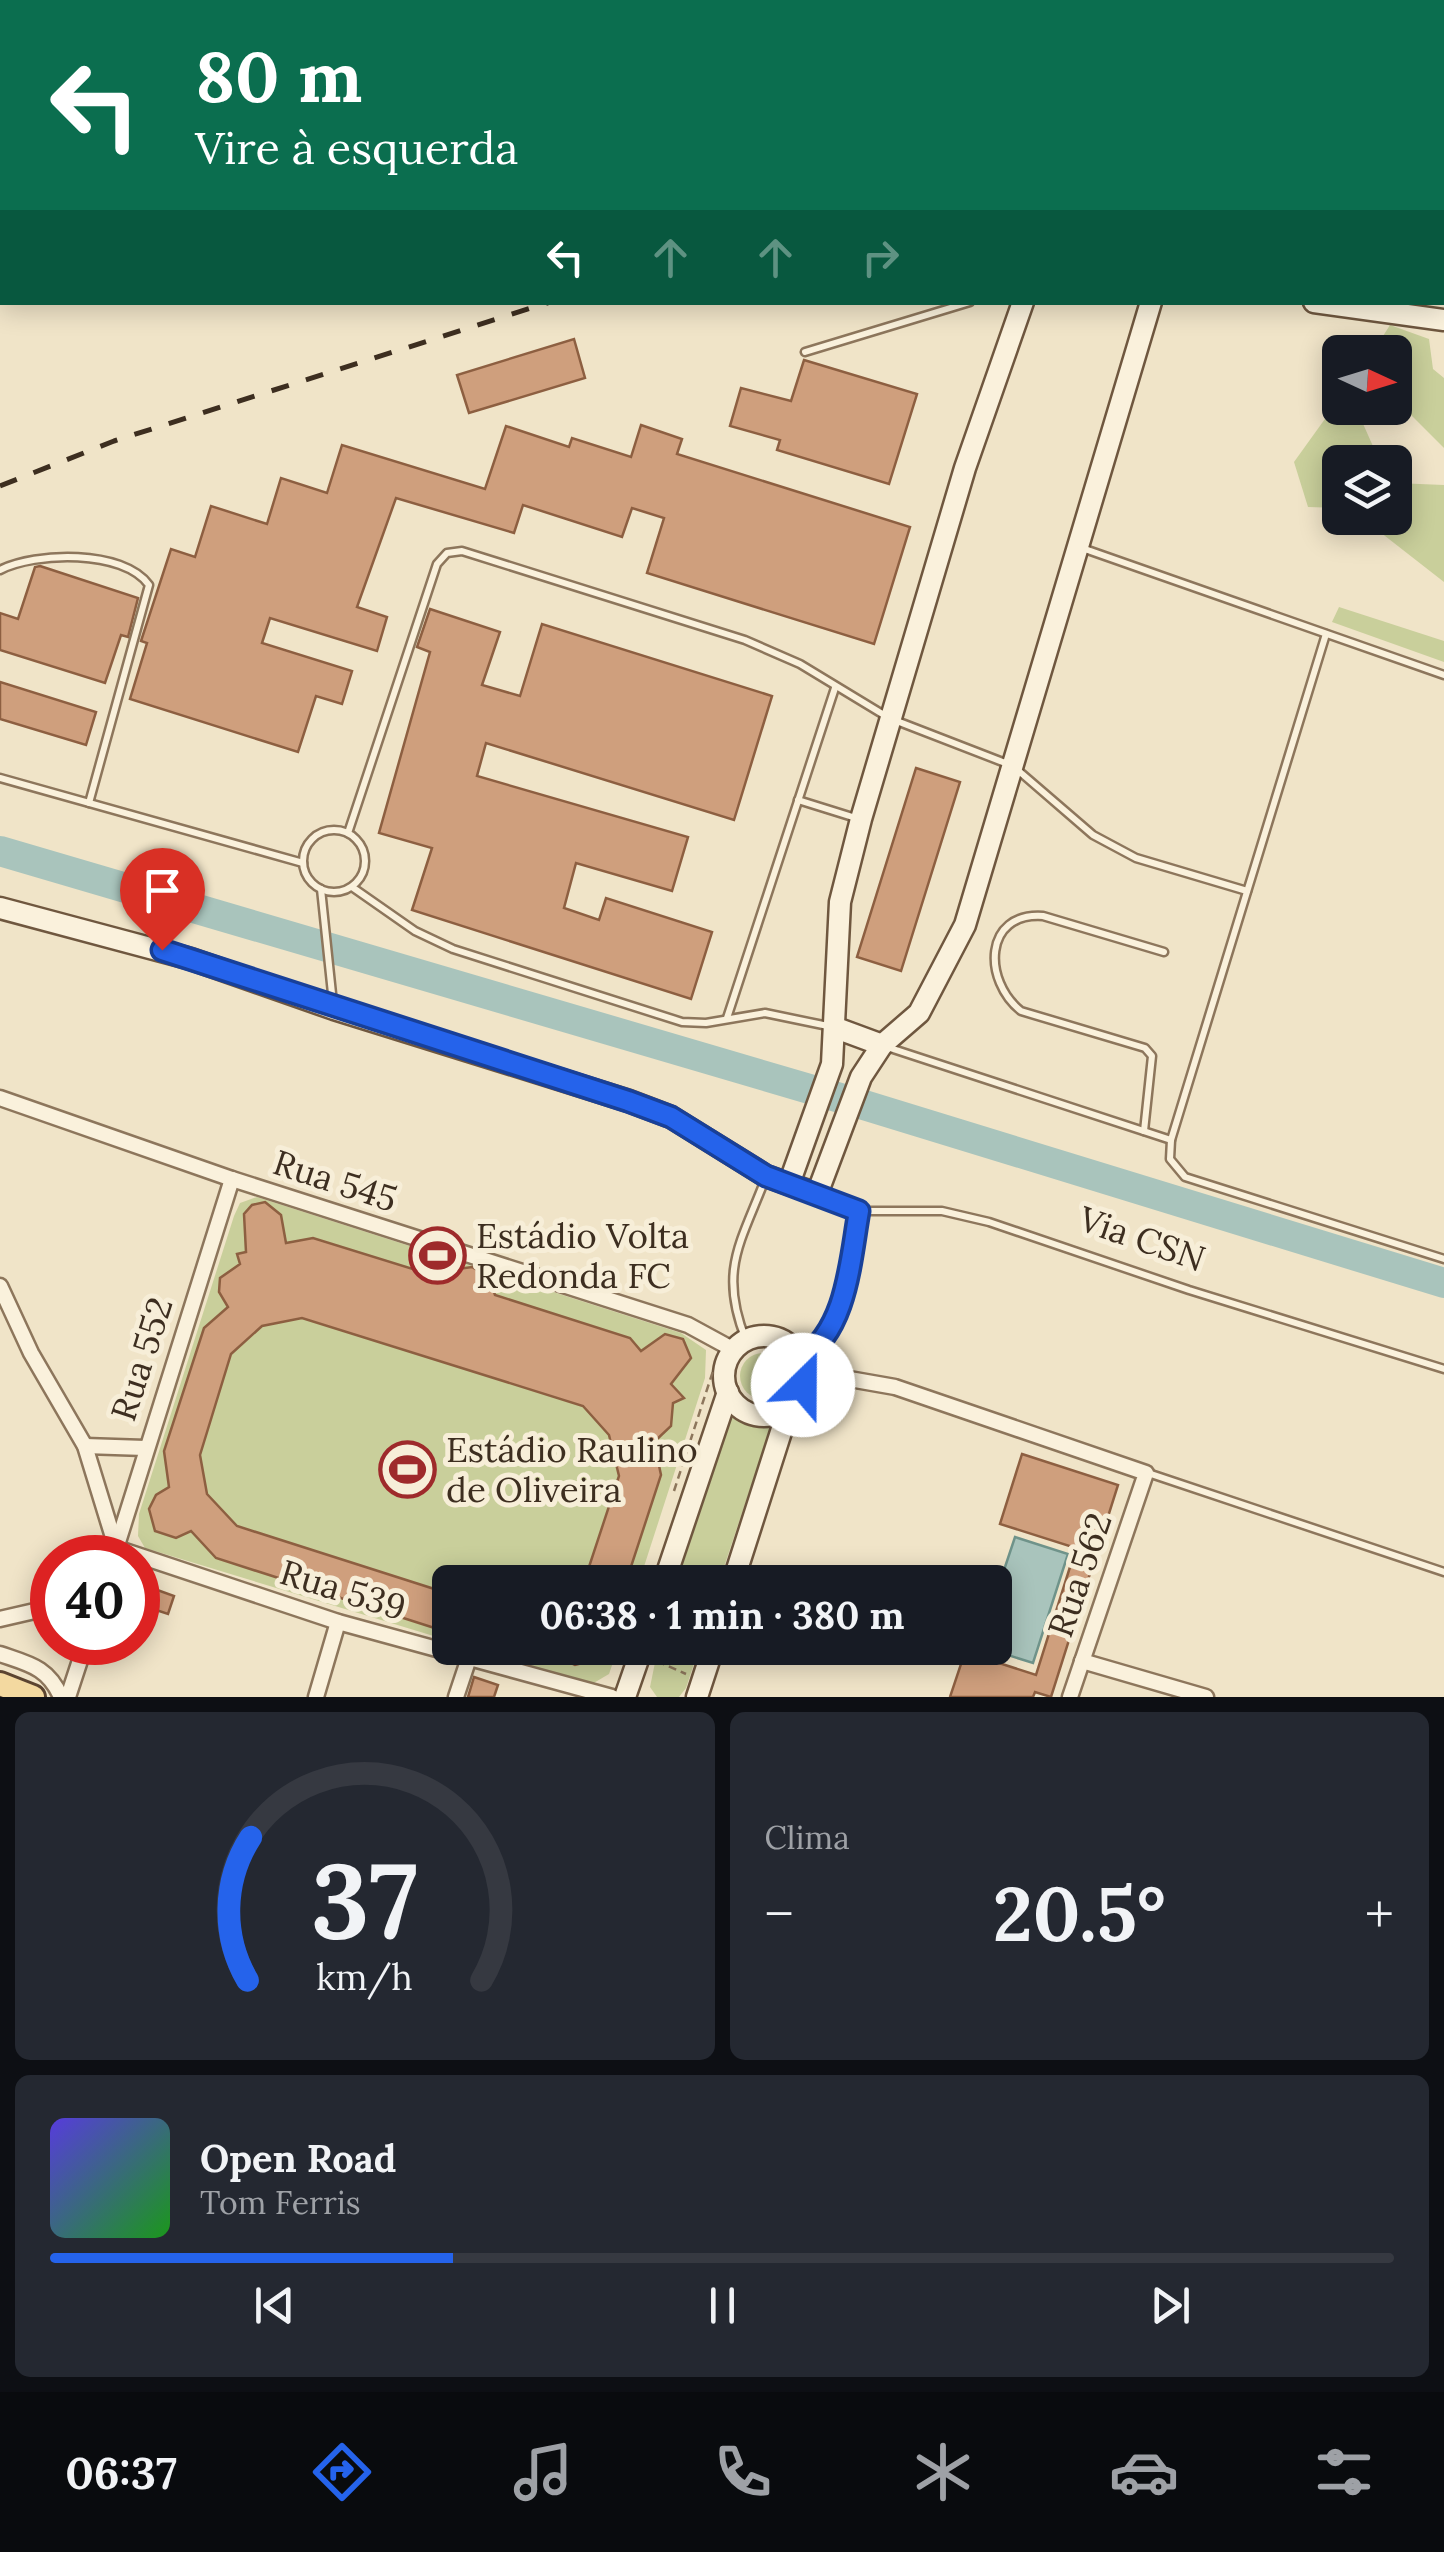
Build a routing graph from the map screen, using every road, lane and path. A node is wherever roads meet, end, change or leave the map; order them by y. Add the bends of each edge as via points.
1 (960, 305) edge
2 (1021, 305) edge
3 (1150, 305) edge
4 (1336, 305) edge
5 (1444, 320) edge
6 (806, 352) dead end
7 (1076, 546) junction
8 (0, 570) edge
9 (1326, 634) junction
10 (1444, 675) edge
11 (835, 688) junction
12 (890, 718) junction
13 (1013, 766) junction
14 (0, 778) edge
15 (798, 800) junction
16 (89, 803) junction
17 (860, 819) junction
18 (348, 833) junction
19 (303, 863) junction
20 (352, 887) junction
21 (320, 889) junction
22 (1247, 891) junction
23 (0, 908) edge
24 (1164, 952) dead end
25 (332, 998) junction
26 (727, 1019) junction
27 (836, 1028) junction
28 (882, 1045) junction
29 (0, 1098) edge
30 (0, 1110) edge
31 (29, 1111) junction
32 (1144, 1131) junction
33 (1170, 1140) junction
34 (766, 1176) junction
35 (232, 1180) junction
36 (790, 1184) junction
37 (816, 1194) junction
38 (859, 1211) junction
39 (1444, 1259) edge
40 (0, 1286) edge
41 (740, 1345) junction
42 (802, 1365) junction
43 (714, 1368) dead end
44 (1444, 1369) edge
45 (728, 1392) junction
46 (789, 1407) junction
47 (86, 1446) junction
48 (145, 1448) junction
49 (1146, 1473) junction
50 (671, 1500) dead end
51 (109, 1535) edge
52 (119, 1535) edge
53 (670, 1565) edge
54 (738, 1565) edge
55 (160, 1567) edge
56 (1444, 1572) edge
57 (30, 1612) edge
58 (0, 1619) edge
59 (338, 1622) junction
60 (432, 1648) edge
61 (0, 1654) edge
62 (1082, 1661) junction
63 (77, 1665) edge
64 (467, 1665) edge
65 (495, 1665) edge
66 (636, 1665) edge
67 (707, 1665) edge
68 (654, 1669) dead end
69 (0, 1684) edge
70 (699, 1689) edge
71 (33, 1697) edge
72 (65, 1697) edge
73 (316, 1697) edge
74 (456, 1697) edge
75 (612, 1697) edge
76 (625, 1697) edge
77 (1070, 1697) edge
78 (1206, 1697) edge

1 - 6 lane
2 - 12 street
3 - 7 street
4 - 5 street
7 - 9 lane
7 - 13 street
8 - 16 lane via 45,555 87,558 135,572 149,584
9 - 10 lane
9 - 22 lane
11 - 12 lane
11 - 15 lane
11 - 18 lane via 745,640 462,550 446,553
12 - 13 lane
12 - 17 street
13 - 22 lane via 1093,835 1136,858
13 - 28 street via 985,867 946,968 919,1013
14 - 16 lane
15 - 17 lane
15 - 26 lane
16 - 19 lane
17 - 27 street via 840,902
18 - 19 lane via 317,836
18 - 20 lane via 365,859
19 - 21 lane
20 - 21 lane
20 - 26 lane via 453,949 682,1022
21 - 25 lane
22 - 33 lane
23 - 25 street
24 - 32 lane via 1026,915 1002,932 996,954 996,982 1021,1011 1152,1056
25 - 34 street via 671,1117
26 - 27 lane via 782,1014
27 - 28 street
27 - 36 street via 832,1064
28 - 32 lane
28 - 37 street via 861,1076
29 - 31 street, Rua 545
30 - 31 street, Rua 545
31 - 35 street, Rua 545
32 - 33 lane
33 - 39 lane via 1170,1159 1185,1177
34 - 36 street
34 - 41 lane via 731,1279
35 - 41 street, Rua 545
35 - 48 street, Rua 552
36 - 37 street
37 - 38 lane, Via CSN
38 - 42 lane via 836,1316
38 - 44 lane, Via CSN via 942,1212 989,1222
40 - 47 street
41 - 42 street via 758,1336 784,1340
41 - 45 street via 725,1370
42 - 46 street via 803,1385
42 - 49 street via 895,1387
43 - 50 path
45 - 46 street via 755,1415
45 - 53 street
46 - 54 street
47 - 48 street
47 - 51 street
48 - 52 street, Rua 552
49 - 56 lane
49 - 62 street, Rua 562
55 - 59 street, Rua 539
57 - 58 street
59 - 60 street, Rua 539
59 - 73 street
61 - 72 street via 40,1667
62 - 77 street, Rua 562
62 - 78 street
63 - 72 street
64 - 74 street
65 - 75 street, Rua 539
66 - 76 street
67 - 70 street
68 - 70 path via 657,1661
69 - 71 main road

